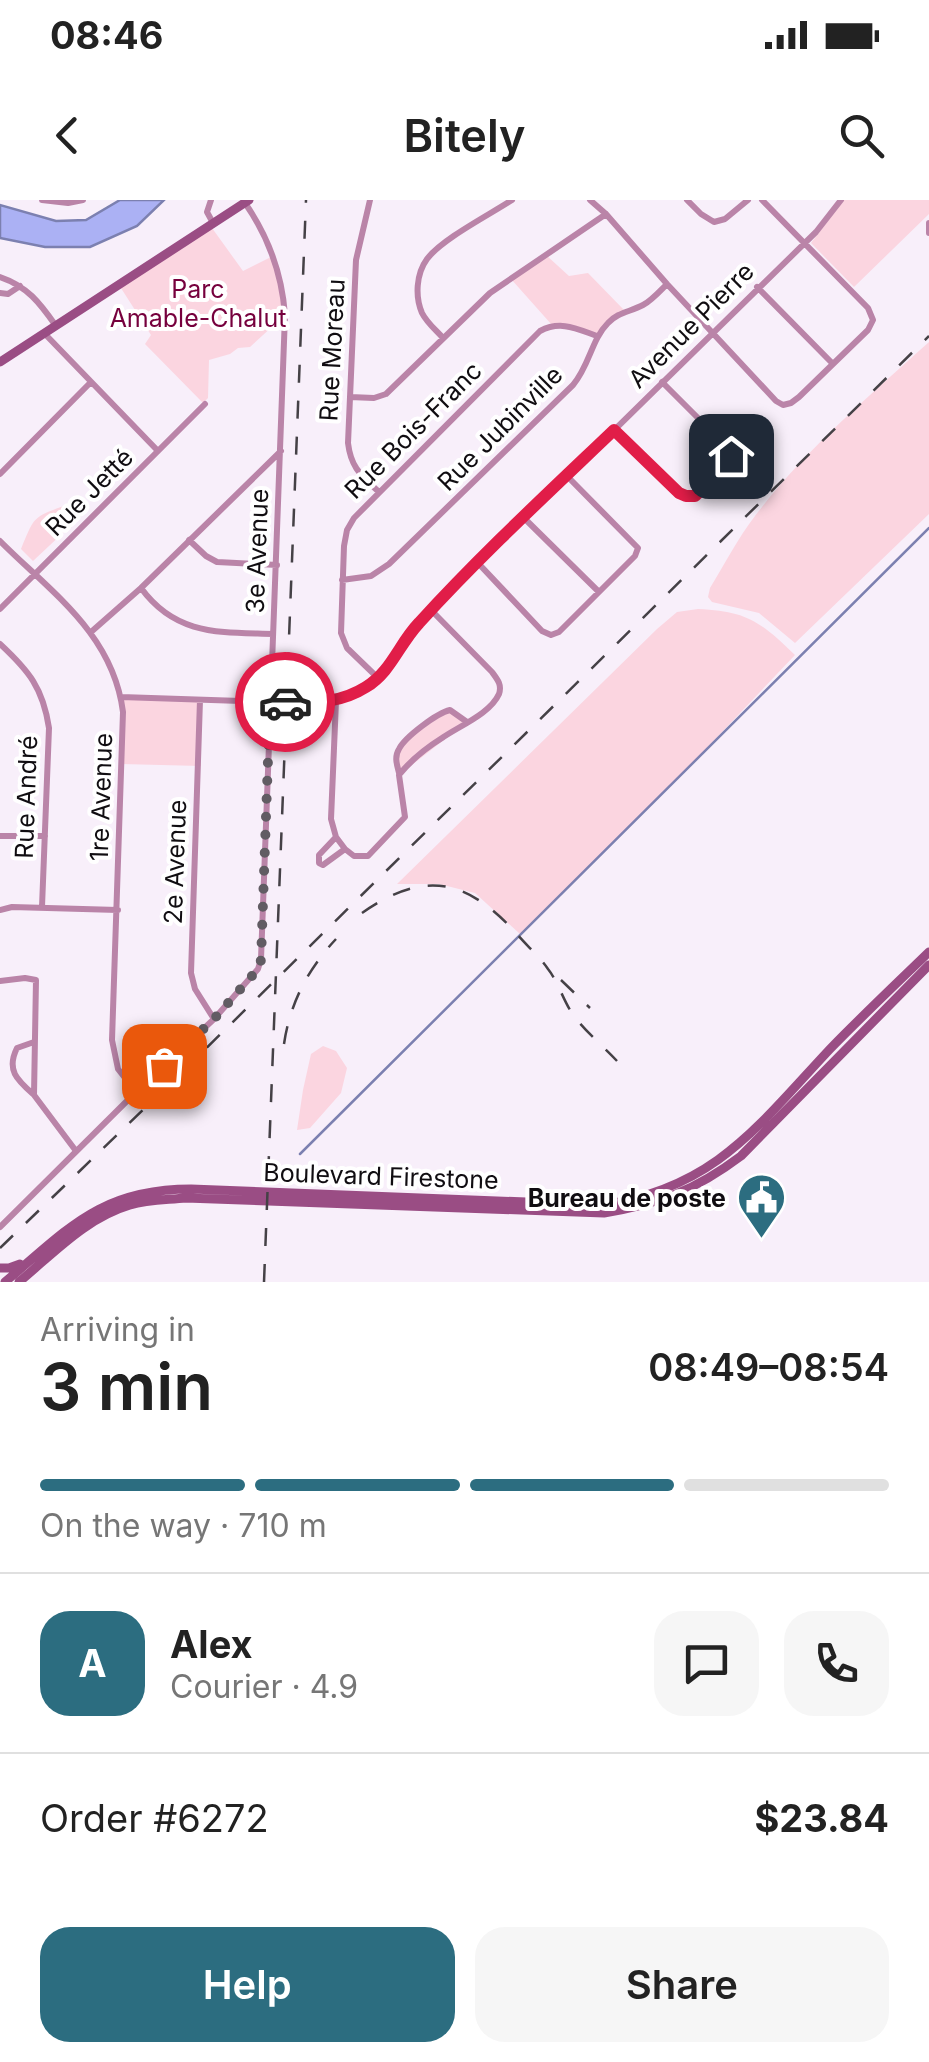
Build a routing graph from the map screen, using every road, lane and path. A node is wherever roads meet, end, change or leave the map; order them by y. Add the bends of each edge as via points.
1 (42, 200) edge
2 (83, 200) edge
3 (211, 200) edge
4 (370, 200) edge
5 (512, 200) edge
6 (590, 200) edge
7 (687, 200) edge
8 (748, 200) edge
9 (762, 200) edge
10 (840, 200) edge
11 (247, 201) edge
12 (606, 214) junction
13 (929, 223) edge
14 (213, 224) junction
15 (929, 233) edge
16 (804, 243) junction
17 (0, 277) edge
18 (667, 284) junction
19 (21, 286) junction
20 (757, 288) junction
21 (0, 292) edge
22 (56, 326) junction
23 (44, 333) junction
24 (712, 333) junction
25 (597, 336) junction
26 (443, 338) junction
27 (0, 362) edge
28 (833, 364) junction
29 (90, 382) junction
30 (662, 382) junction
31 (350, 397) junction
32 (206, 404) dead end
33 (614, 430) junction
34 (158, 451) junction
35 (280, 451) junction
36 (0, 474) edge
37 (567, 476) junction
38 (378, 492) junction
39 (524, 518) junction
40 (189, 540) junction
41 (0, 541) edge
42 (478, 562) junction
43 (277, 565) junction
44 (34, 575) junction
45 (342, 580) junction
46 (141, 588) junction
47 (600, 592) junction
48 (0, 608) edge
49 (431, 610) junction
50 (91, 632) junction
51 (273, 634) junction
52 (0, 644) edge
53 (378, 678) junction
54 (121, 698) junction
55 (200, 700) junction
56 (336, 701) junction
57 (270, 702) junction
58 (467, 722) junction
59 (399, 774) junction
60 (0, 836) edge
61 (45, 836) junction
62 (336, 838) junction
63 (346, 849) junction
64 (42, 908) junction
65 (0, 910) edge
66 (118, 910) junction
67 (929, 952) edge
68 (929, 965) edge
69 (0, 981) edge
70 (214, 1019) junction
71 (34, 1042) junction
72 (136, 1092) junction
73 (34, 1095) junction
74 (76, 1150) junction
75 (0, 1227) edge
76 (47, 1246) junction
77 (0, 1268) edge
78 (2, 1282) edge
79 (19, 1282) edge

1 - 2 street
3 - 14 street
4 - 31 street, Rue Moreau via 356,260
5 - 26 street via 442,245 420,271 418,301
6 - 12 street
7 - 8 street via 714,222
9 - 16 street
10 - 16 street, Avenue Pierre
11 - 14 main road
11 - 35 street, 3e Avenue via 273,256 284,307
12 - 18 street
12 - 26 street via 490,293
13 - 15 street
14 - 22 main road
16 - 20 street, Avenue Pierre
16 - 28 street via 873,320
17 - 19 street
18 - 24 street
18 - 25 street, Rue Jubinville via 643,305 611,319
19 - 21 street
19 - 22 street
20 - 24 street, Avenue Pierre
20 - 28 street
22 - 23 main road
23 - 27 main road
23 - 29 street
24 - 28 street via 783,405
24 - 30 street, Avenue Pierre
25 - 38 street, Rue Bois-Franc via 568,325 540,331
25 - 45 street, Rue Jubinville via 574,386 389,564 372,576
26 - 31 street via 386,394
29 - 34 street
29 - 36 street
30 - 33 street, Avenue Pierre
30 - 33 street via 727,448 725,466 695,496 686,496
31 - 38 street, Rue Moreau via 350,459
32 - 34 street, Rue Jetté
33 - 37 street, Avenue Pierre
34 - 44 street, Rue Jetté
35 - 40 street
35 - 43 street, 3e Avenue
37 - 39 street, Avenue Pierre
37 - 47 street via 638,548
38 - 45 street, Rue Bois-Franc via 347,530
39 - 42 street, Avenue Pierre
39 - 47 street
40 - 43 street via 217,562
40 - 46 street
41 - 44 street, 1re Avenue
42 - 47 street via 551,635
42 - 49 street, Avenue Pierre
43 - 51 street, 3e Avenue
44 - 48 street, Rue Jetté
44 - 50 street, 1re Avenue
45 - 53 street, Rue Bois-Franc via 342,640
46 - 50 street
46 - 51 street via 165,612 197,629
49 - 53 street, Avenue Pierre
49 - 58 street via 501,688
50 - 54 street, 1re Avenue
51 - 57 street, 3e Avenue
52 - 61 street, Rue André via 46,705
53 - 56 street, Avenue Pierre
54 - 55 street, Avenue Pierre
54 - 66 street, 1re Avenue
55 - 57 street, Avenue Pierre
55 - 70 street, 2e Avenue via 191,972
56 - 57 street, Avenue Pierre
56 - 62 street
57 - 70 street, 3e Avenue via 261,960
58 - 59 street
58 - 59 street via 450,710 438,714 399,748
59 - 63 street via 403,822 368,856
60 - 61 street
61 - 64 street, Rue André
62 - 63 street
62 - 63 street via 320,864
64 - 65 street
64 - 66 street
66 - 72 street, 1re Avenue via 112,1040 118,1069
67 - 76 main road, Boulevard Firestone via 739,1145 653,1194 601,1204 160,1190 99,1208
68 - 79 main road, Boulevard Firestone via 741,1156 650,1205 578,1213 156,1200 129,1205 78,1231
69 - 71 street via 36,980
70 - 72 street
71 - 73 street
71 - 73 street via 17,1048 11,1060
72 - 74 street
73 - 74 street
74 - 75 street
76 - 77 main road via 18,1266
76 - 78 main road, Boulevard Firestone

